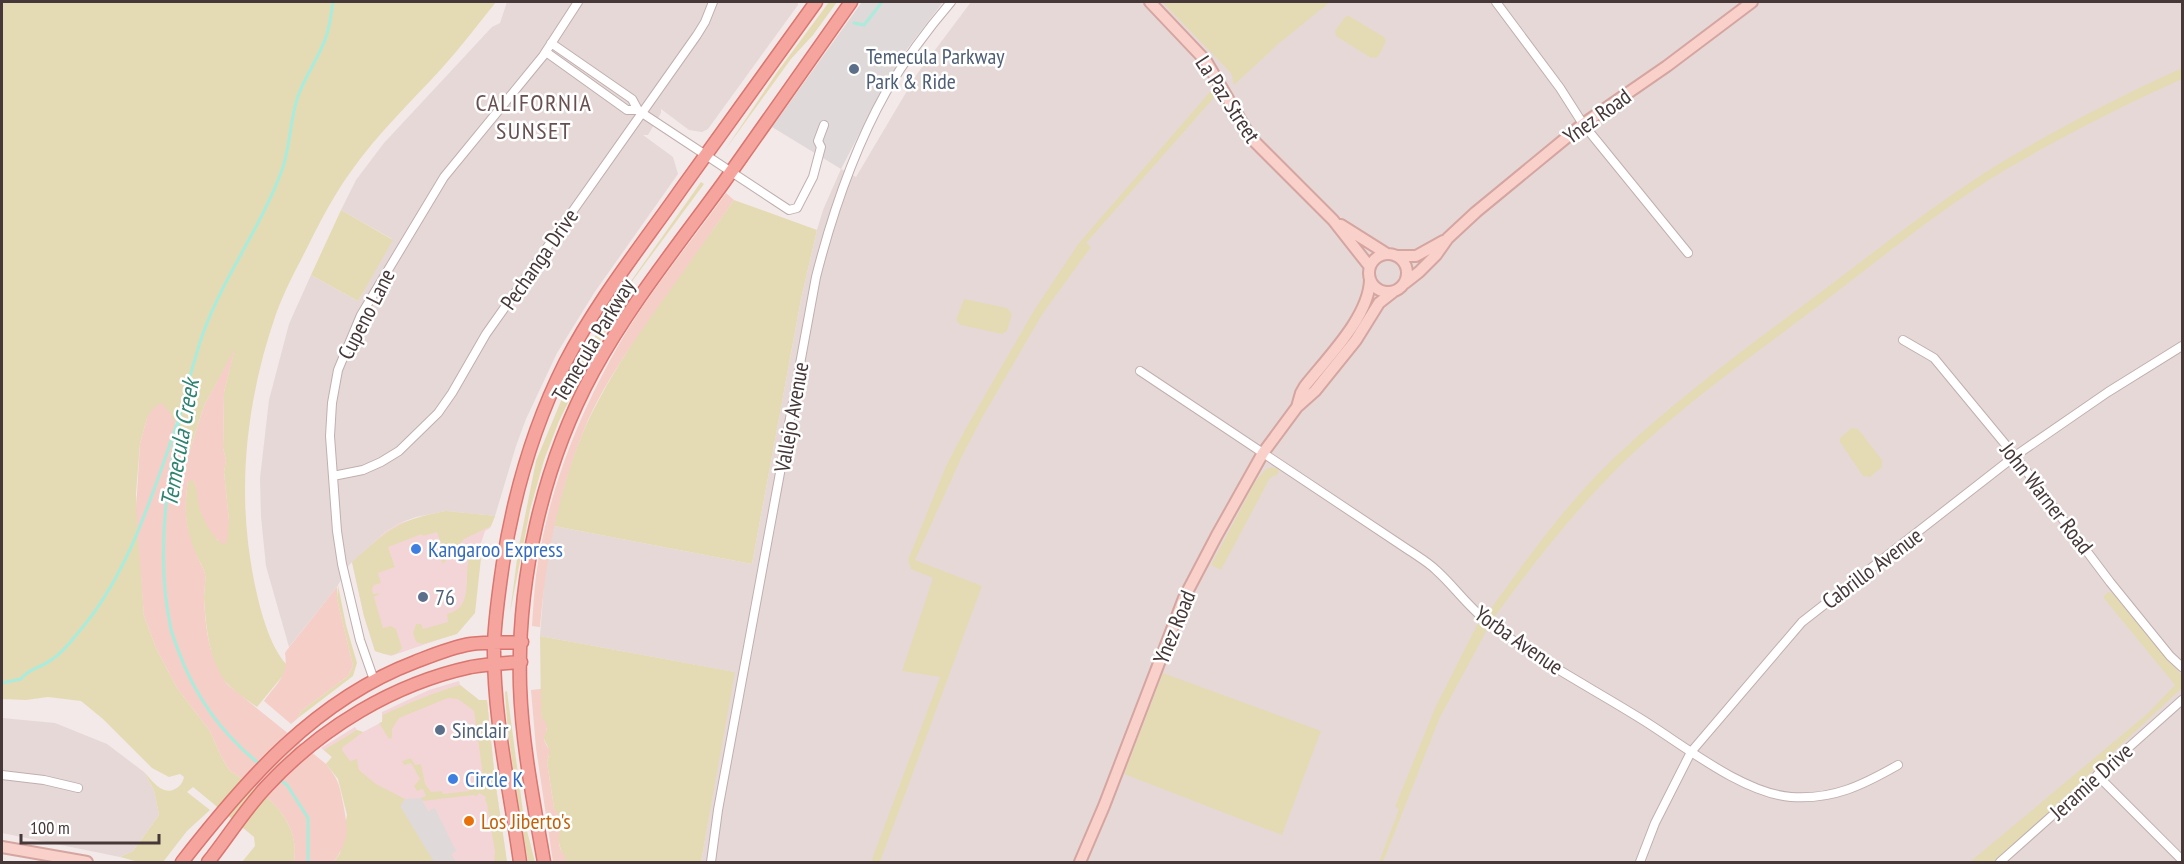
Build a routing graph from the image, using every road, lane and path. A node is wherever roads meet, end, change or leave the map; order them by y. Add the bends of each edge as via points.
1 (578, 2) edge
2 (713, 2) edge
3 (816, 2) edge
4 (851, 2) edge
5 (951, 2) edge
6 (1150, 2) edge
7 (1496, 2) edge
8 (1752, 2) edge
9 (551, 43) junction
10 (546, 52) junction
11 (640, 111) junction
12 (1583, 124) junction
13 (824, 125) dead end
14 (706, 155) junction
15 (731, 171) junction
16 (1333, 220) junction
17 (1449, 238) junction
18 (1688, 253) dead end
19 (1391, 255) junction
20 (1370, 267) junction
21 (1371, 280) junction
22 (1405, 283) junction
23 (1393, 292) junction
24 (1903, 340) dead end
25 (2182, 346) edge
26 (1140, 371) dead end
27 (1297, 407) junction
28 (1263, 453) junction
29 (2015, 456) junction
30 (333, 476) junction
31 (522, 642) junction
32 (494, 643) junction
33 (521, 662) junction
34 (495, 664) junction
35 (2182, 666) edge
36 (374, 680) junction
37 (2182, 700) edge
38 (1691, 752) junction
39 (1898, 765) dead end
40 (2, 775) edge
41 (2097, 775) junction
42 (78, 788) dead end
43 (2, 847) edge
44 (2182, 860) edge
45 (87, 862) edge
46 (182, 862) edge
47 (208, 862) edge
48 (520, 862) edge
49 (543, 862) edge
50 (711, 862) edge
51 (1080, 862) edge
52 (1640, 862) edge
53 (2000, 862) edge

1 - 9 street, Cupeno Lane
2 - 11 street, Pechanga Drive via 705,22
3 - 14 main road, Temecula Parkway
4 - 15 main road, Temecula Parkway
5 - 50 street, Vallejo Avenue via 886,92 838,201 825,242
6 - 16 main road, La Paz Street via 1206,61 1251,138
7 - 12 street
8 - 12 main road, Ynez Road
9 - 10 street, Cupeno Lane
9 - 11 street via 632,99
10 - 11 street via 627,110
10 - 30 street, Cupeno Lane via 444,177 362,315 338,370 332,403
11 - 14 street
11 - 30 street, Pechanga Drive via 486,334 438,413 399,451 381,462
12 - 17 main road, Ynez Road
12 - 18 street
13 - 15 street via 813,177 797,208 789,210
14 - 15 street
14 - 32 main road, Temecula Parkway via 590,322 565,363 531,440 508,536
15 - 31 main road, Temecula Parkway via 612,340 566,429 551,470 532,547
16 - 19 main road, La Paz Street
16 - 20 main road, La Paz Street
17 - 19 main road, Ynez Road via 1416,256
17 - 22 main road, Ynez Road
19 - 20 main road via 1377,258
19 - 22 main road via 1403,262 1407,270
20 - 21 main road
21 - 23 main road via 1377,289
21 - 27 main road, Ynez Road via 1362,311 1300,393
22 - 23 main road
23 - 27 main road, Ynez Road via 1379,303 1356,340
24 - 29 street, John Warner Road via 1934,358
25 - 29 street, Cabrillo Avenue
26 - 28 street, Yorba Avenue
27 - 28 main road, Ynez Road
28 - 38 street, Yorba Avenue via 1435,569 1495,627
28 - 51 main road, Ynez Road via 1184,598
29 - 35 street, John Warner Road via 2108,579
29 - 38 street, Cabrillo Avenue via 1802,621
30 - 36 street, Cupeno Lane via 342,564
31 - 32 main road
31 - 33 main road, Temecula Parkway
32 - 34 main road, Temecula Parkway
32 - 36 main road via 454,648
33 - 34 main road
33 - 49 main road, Temecula Parkway via 524,730
34 - 47 main road via 426,681 345,719 267,786
34 - 48 main road, Temecula Parkway via 501,737
36 - 46 main road via 304,728 259,770
37 - 41 street, Jeramie Drive
38 - 39 street, Yorba Avenue via 1762,791 1788,797 1843,791
38 - 52 street, Cabrillo Avenue
40 - 42 street
41 - 44 street
41 - 53 street, Jeramie Drive
43 - 45 main road

